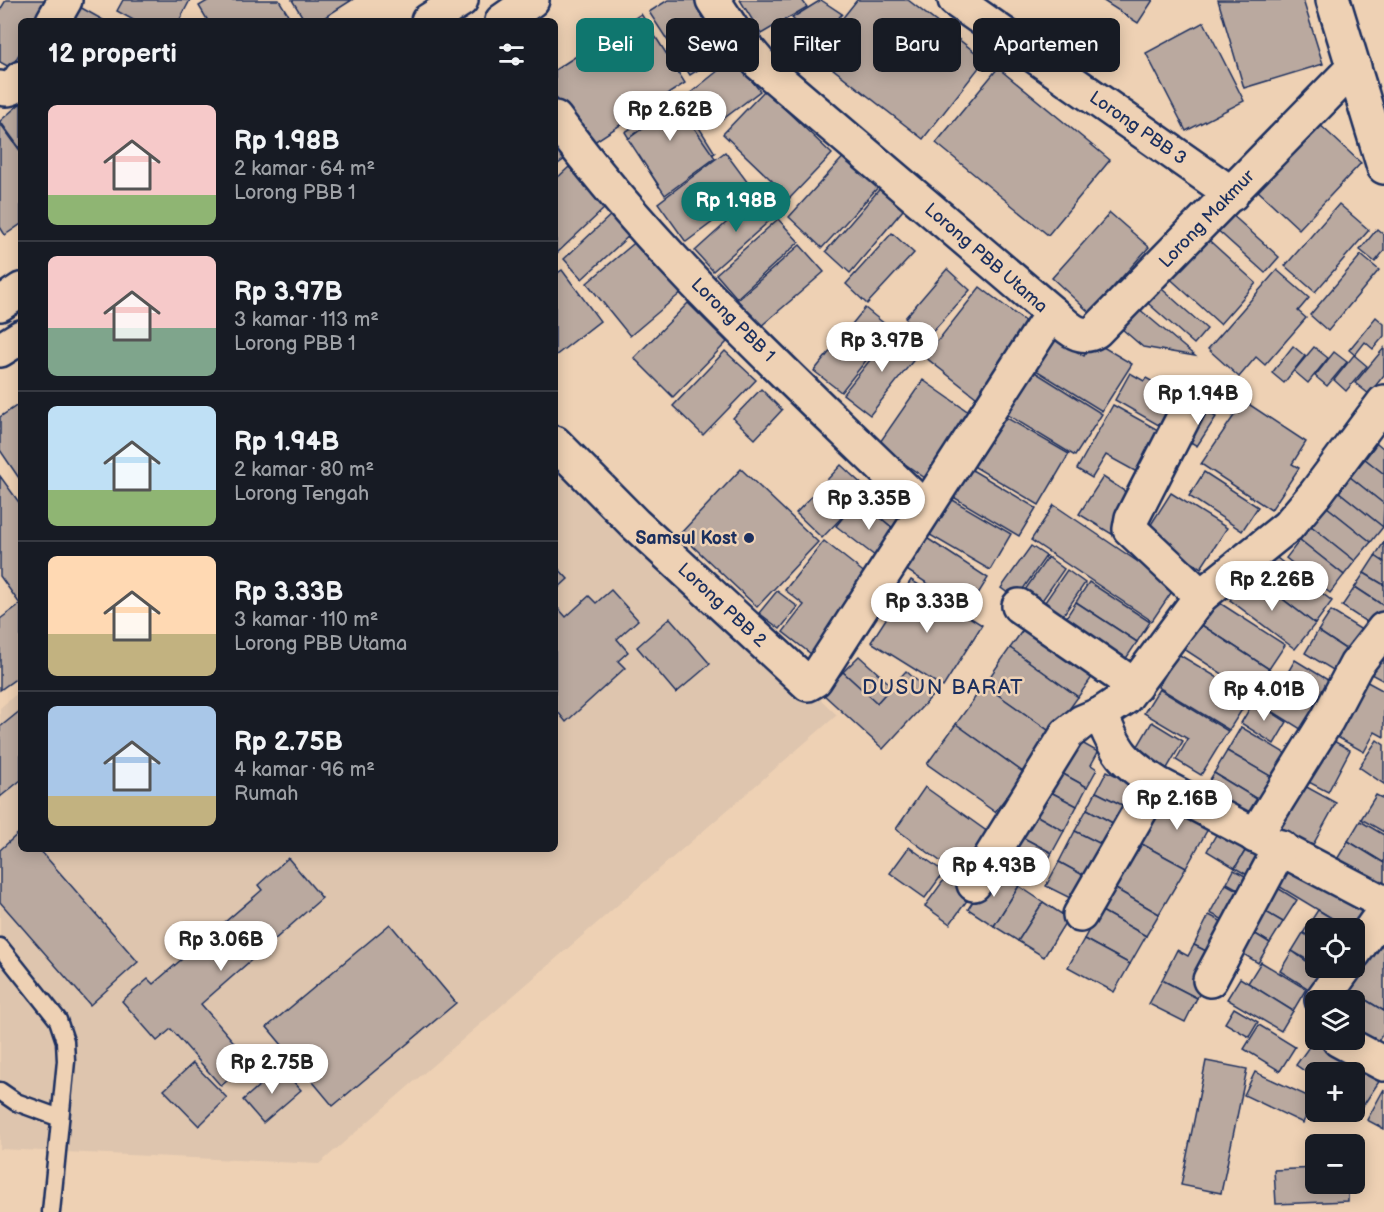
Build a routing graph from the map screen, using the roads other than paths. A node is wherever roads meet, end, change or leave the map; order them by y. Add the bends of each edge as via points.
1 (65, 0) edge
2 (461, 0) edge
3 (532, 0) edge
4 (713, 0) edge
5 (955, 0) edge
6 (1333, 0) edge
7 (55, 18) edge
8 (433, 18) edge
9 (506, 18) edge
10 (1354, 67) junction
11 (558, 122) edge
12 (1384, 167) edge
13 (1232, 194) junction
14 (18, 292) edge
15 (0, 304) edge
16 (1052, 313) junction
17 (18, 339) edge
18 (0, 350) edge
19 (1384, 402) edge
20 (1191, 403) dead end
21 (558, 446) edge
22 (925, 509) junction
23 (1201, 596) junction
24 (1019, 606) dead end
25 (1384, 629) edge
26 (814, 680) joint
27 (1135, 686) junction
28 (1101, 714) junction
29 (1156, 783) junction
30 (1268, 841) junction
31 (974, 884) dead end
32 (1384, 903) edge
33 (1384, 910) edge
34 (1080, 915) dead end
35 (1365, 937) edge
36 (0, 947) edge
37 (1210, 980) dead end
38 (1358, 1050) edge
39 (1384, 1064) edge
40 (0, 1091) edge
41 (60, 1118) junction
42 (51, 1212) edge

1 - 7 street
2 - 8 street
3 - 9 street
4 - 16 street, Lorong PBB Utama via 760,64
5 - 13 street, Lorong PBB 3
6 - 10 street
10 - 12 street
10 - 13 street, Lorong Makmur
11 - 22 street, Lorong PBB 1 via 595,172 690,278
13 - 16 street, Lorong Makmur via 1096,331 1085,336 1077,334
14 - 15 street
16 - 22 street, Lorong PBB Utama
17 - 18 street
19 - 23 street via 1288,526
20 - 23 street via 1130,529
21 - 26 street, Lorong PBB 2 via 635,524 805,682
22 - 26 street, Lorong PBB Utama
23 - 27 street
24 - 27 street
25 - 30 street via 1356,665
27 - 28 street
28 - 29 street via 1119,754
28 - 31 street via 1067,734
29 - 30 street
29 - 34 street
30 - 32 street
30 - 37 street
33 - 35 street
36 - 41 lane via 58,1020 66,1061
38 - 39 street
40 - 41 lane via 16,1102
41 - 42 lane

